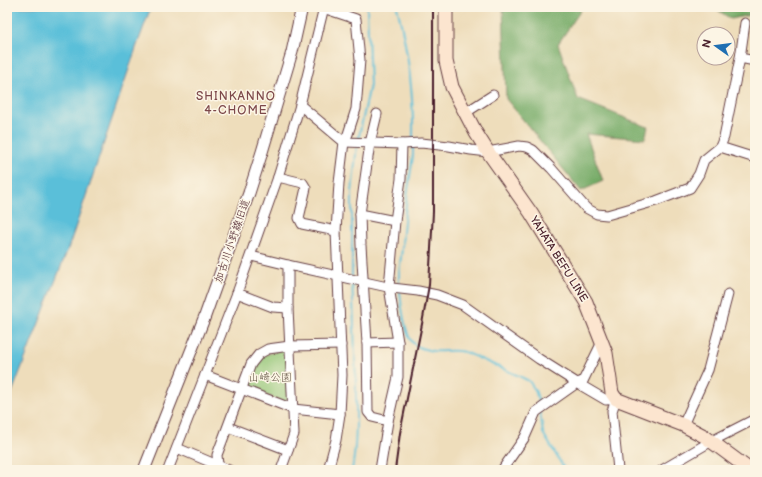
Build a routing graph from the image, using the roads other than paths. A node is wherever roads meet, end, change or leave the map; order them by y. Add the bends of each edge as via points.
1 (302, 7) edge
2 (323, 7) edge
3 (446, 7) edge
4 (745, 23) dead end
5 (740, 58) junction
6 (755, 61) edge
7 (493, 95) dead end
8 (300, 105) junction
9 (465, 113) junction
10 (377, 114) dead end
11 (346, 142) junction
12 (370, 143) junction
13 (402, 144) junction
14 (720, 147) junction
15 (488, 152) junction
16 (755, 158) edge
17 (278, 177) junction
18 (360, 214) junction
19 (395, 221) junction
20 (336, 231) junction
21 (250, 256) junction
22 (288, 265) junction
23 (338, 276) junction
24 (363, 282) junction
25 (391, 287) junction
26 (237, 293) junction
27 (728, 294) dead end
28 (288, 308) junction
29 (398, 342) junction
30 (602, 342) junction
31 (367, 343) junction
32 (341, 345) junction
33 (290, 346) junction
34 (205, 375) junction
35 (577, 384) junction
36 (241, 390) junction
37 (616, 399) junction
38 (293, 409) junction
39 (340, 414) junction
40 (755, 419) edge
41 (388, 421) junction
42 (683, 425) junction
43 (228, 427) junction
44 (710, 442) junction
45 (177, 448) junction
46 (288, 450) junction
47 (217, 468) edge
48 (665, 469) edge
49 (144, 470) edge
50 (168, 470) edge
51 (229, 470) edge
52 (281, 470) edge
53 (328, 470) edge
54 (380, 470) edge
55 (502, 470) edge
56 (618, 470) edge
57 (750, 470) edge

1 - 49 street, 加古川小野線旧道 via 292,52 249,193 205,316
2 - 8 street
2 - 11 street via 356,19 360,60 356,110
3 - 9 main road, YAHATA BEFU LINE via 446,61 452,87
4 - 5 street
5 - 6 street
5 - 14 street
7 - 9 street
8 - 11 street
8 - 17 street
9 - 15 main road, YAHATA BEFU LINE
10 - 12 street
11 - 12 street
11 - 20 street via 339,183
12 - 13 street
12 - 18 street
13 - 15 street via 421,143
13 - 19 street via 401,179
14 - 15 street via 704,160 690,188 607,215 596,214 586,208 533,150 519,146
14 - 16 street
15 - 30 main road, YAHATA BEFU LINE via 531,213 586,302
17 - 20 street via 303,183 306,188 299,218 302,224
17 - 21 street
18 - 19 street
18 - 24 street
19 - 25 street
20 - 23 street
21 - 22 street
21 - 26 street
22 - 23 street
22 - 28 street
23 - 24 street
23 - 32 street
24 - 25 street
24 - 31 street
25 - 29 street
25 - 35 street via 437,295 463,305
26 - 28 street via 273,307
26 - 34 street
27 - 42 street via 708,370
28 - 33 street
29 - 31 street
29 - 41 street via 398,377
30 - 35 street via 583,381
30 - 37 main road, YAHATA BEFU LINE via 606,352 612,393
31 - 41 street via 368,412 372,417
32 - 33 street
32 - 39 street
33 - 36 street via 268,349 260,354 251,364
33 - 38 street
34 - 36 street
34 - 45 street
35 - 37 street via 606,400
35 - 55 street via 536,412 525,437
36 - 38 street
36 - 43 street
37 - 42 main road
37 - 56 street via 612,411
38 - 39 street
38 - 46 street via 294,434
39 - 53 street
40 - 44 street
41 - 54 street
42 - 44 main road
43 - 46 street
43 - 47 street via 217,455
44 - 48 street
44 - 57 main road
45 - 47 street
45 - 50 street
46 - 52 street
47 - 51 street

